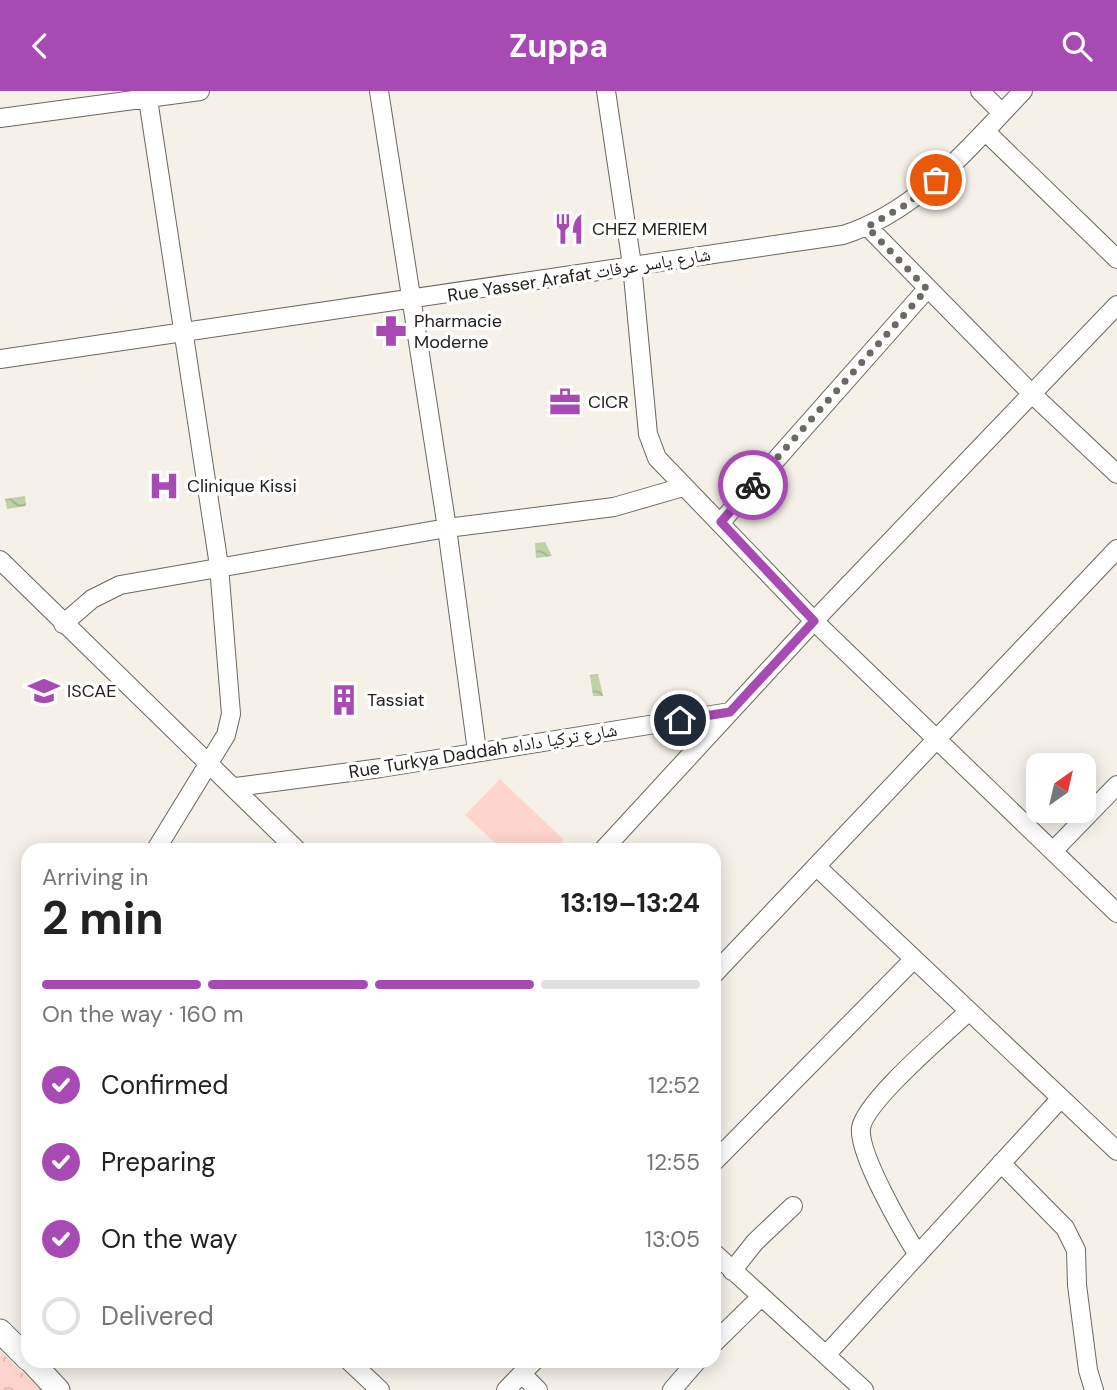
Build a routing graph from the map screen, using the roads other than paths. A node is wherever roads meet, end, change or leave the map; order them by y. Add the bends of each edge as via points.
1 (200, 91) edge
2 (379, 91) edge
3 (606, 91) edge
4 (979, 91) edge
5 (1023, 91) edge
6 (148, 99) junction
7 (1002, 113) junction
8 (0, 118) edge
9 (985, 131) junction
10 (867, 227) junction
11 (1117, 259) edge
12 (632, 265) junction
13 (927, 289) junction
14 (413, 300) junction
15 (1117, 305) edge
16 (184, 331) junction
17 (0, 359) edge
18 (1032, 394) junction
19 (1117, 474) edge
20 (683, 487) junction
21 (721, 522) junction
22 (447, 528) junction
23 (1117, 549) edge
24 (0, 560) edge
25 (219, 566) junction
26 (814, 621) junction
27 (63, 624) junction
28 (730, 712) junction
29 (936, 739) junction
30 (477, 751) junction
31 (208, 763) junction
32 (1117, 785) edge
33 (236, 787) junction
34 (160, 843) edge
35 (290, 843) edge
36 (609, 843) edge
37 (1053, 851) junction
38 (817, 867) junction
39 (1117, 913) edge
40 (914, 960) junction
41 (721, 967) edge
42 (969, 1011) junction
43 (1060, 1098) junction
44 (1117, 1151) edge
45 (721, 1155) edge
46 (1001, 1163) junction
47 (793, 1206) dead end
48 (918, 1255) junction
49 (721, 1260) edge
50 (732, 1271) junction
51 (761, 1297) junction
52 (0, 1331) edge
53 (721, 1336) edge
54 (21, 1352) edge
55 (826, 1355) junction
56 (37, 1368) edge
57 (356, 1368) edge
58 (528, 1368) edge
59 (691, 1368) edge
60 (58, 1390) edge
61 (380, 1390) edge
62 (506, 1390) edge
63 (538, 1390) edge
64 (671, 1390) edge
65 (864, 1390) edge
66 (1094, 1390) edge

1 - 6 street
2 - 14 street
3 - 12 street
4 - 7 street
5 - 7 street, Rue Yasser Arafat شارع ياسر عرفات
6 - 8 street
6 - 16 street
7 - 9 street, Rue Yasser Arafat شارع ياسر عرفات
9 - 10 street, Rue Yasser Arafat شارع ياسر عرفات via 921,194
9 - 11 street
10 - 12 street, Rue Yasser Arafat شارع ياسر عرفات via 773,247
10 - 13 street
12 - 14 street, Rue Yasser Arafat شارع ياسر عرفات
12 - 20 street via 648,434 657,458
13 - 18 street
13 - 21 street
14 - 16 street, Rue Yasser Arafat شارع ياسر عرفات
14 - 22 street
15 - 18 street
16 - 17 street, Rue Yasser Arafat شارع ياسر عرفات
16 - 25 street
18 - 19 street
18 - 26 street
20 - 21 street
20 - 22 street via 614,507
21 - 26 street
22 - 25 street
22 - 30 street
23 - 29 street
24 - 27 street
25 - 27 street via 120,585 92,599
25 - 31 street via 231,714 226,735
26 - 28 street
26 - 29 street
27 - 31 street
28 - 30 street, Rue Turkya Daddah شارع تركيا داداه
28 - 36 street
29 - 37 street
29 - 38 street
30 - 33 street, Rue Turkya Daddah شارع تركيا داداه
31 - 33 street
31 - 34 street
32 - 37 street
33 - 35 street
37 - 39 street
38 - 40 street
38 - 41 street
40 - 42 street
40 - 45 street
42 - 43 street
42 - 48 street via 881,1096 861,1129 863,1145 889,1204
43 - 44 street
43 - 46 street
46 - 48 street
46 - 66 street via 1065,1229 1076,1250
47 - 50 street
48 - 55 street
49 - 50 street
50 - 51 street
51 - 53 street
51 - 55 street
52 - 54 street
55 - 65 street
56 - 60 street
57 - 61 street
58 - 62 street
58 - 63 street
59 - 64 street

